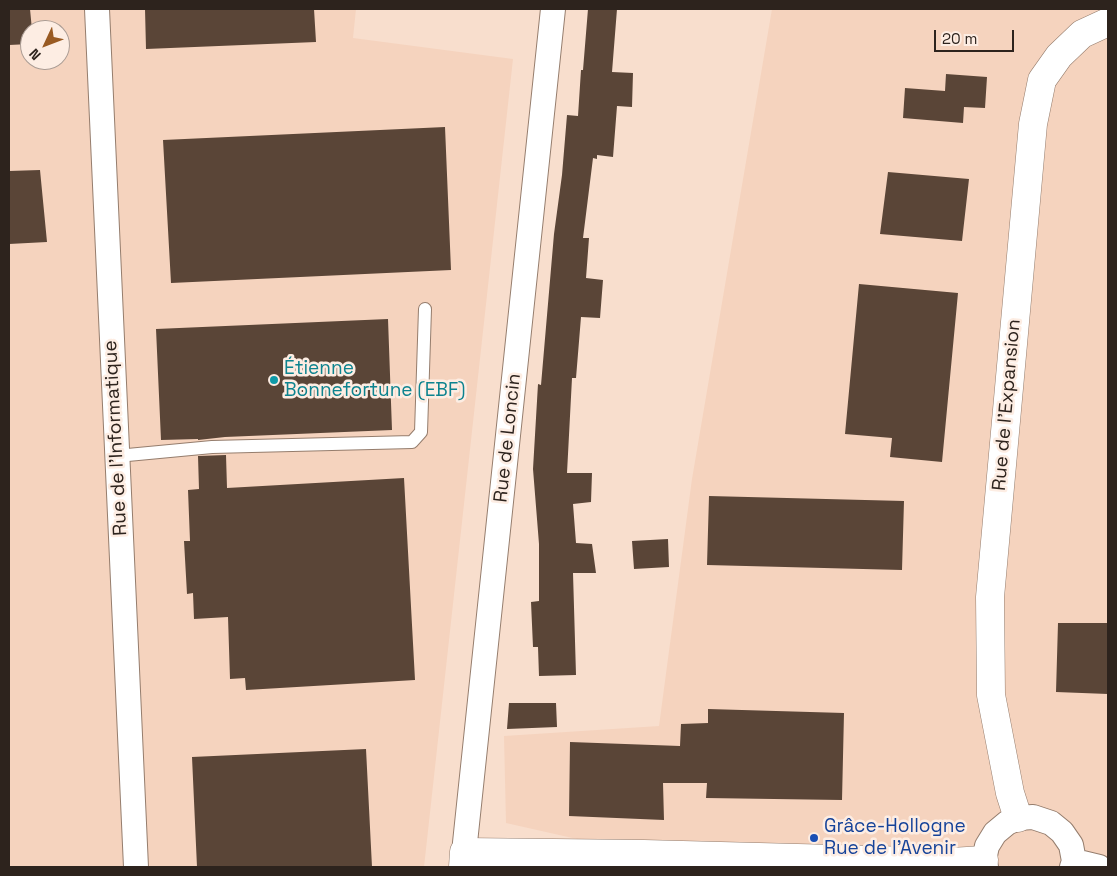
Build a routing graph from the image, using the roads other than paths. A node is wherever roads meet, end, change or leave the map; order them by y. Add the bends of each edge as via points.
1 (97, 9) edge
2 (553, 9) edge
3 (1108, 22) edge
4 (425, 309) dead end
5 (117, 456) junction
6 (1018, 818) junction
7 (464, 860) edge
8 (985, 864) edge
9 (1073, 864) edge
10 (136, 867) edge
11 (1099, 867) edge

1 - 5 street, Rue de l'Informatique
2 - 7 street, Rue de Loncin
3 - 6 street, Rue de l'Expansion via 1082,34 1059,56 1042,80 1033,124 990,597 991,695
4 - 5 lane via 421,432 412,442 212,448
5 - 10 street, Rue de l'Informatique
6 - 8 street via 995,833 987,846
6 - 9 street via 1033,817 1051,823 1062,832 1071,845
7 - 8 street via 644,854
9 - 11 street

